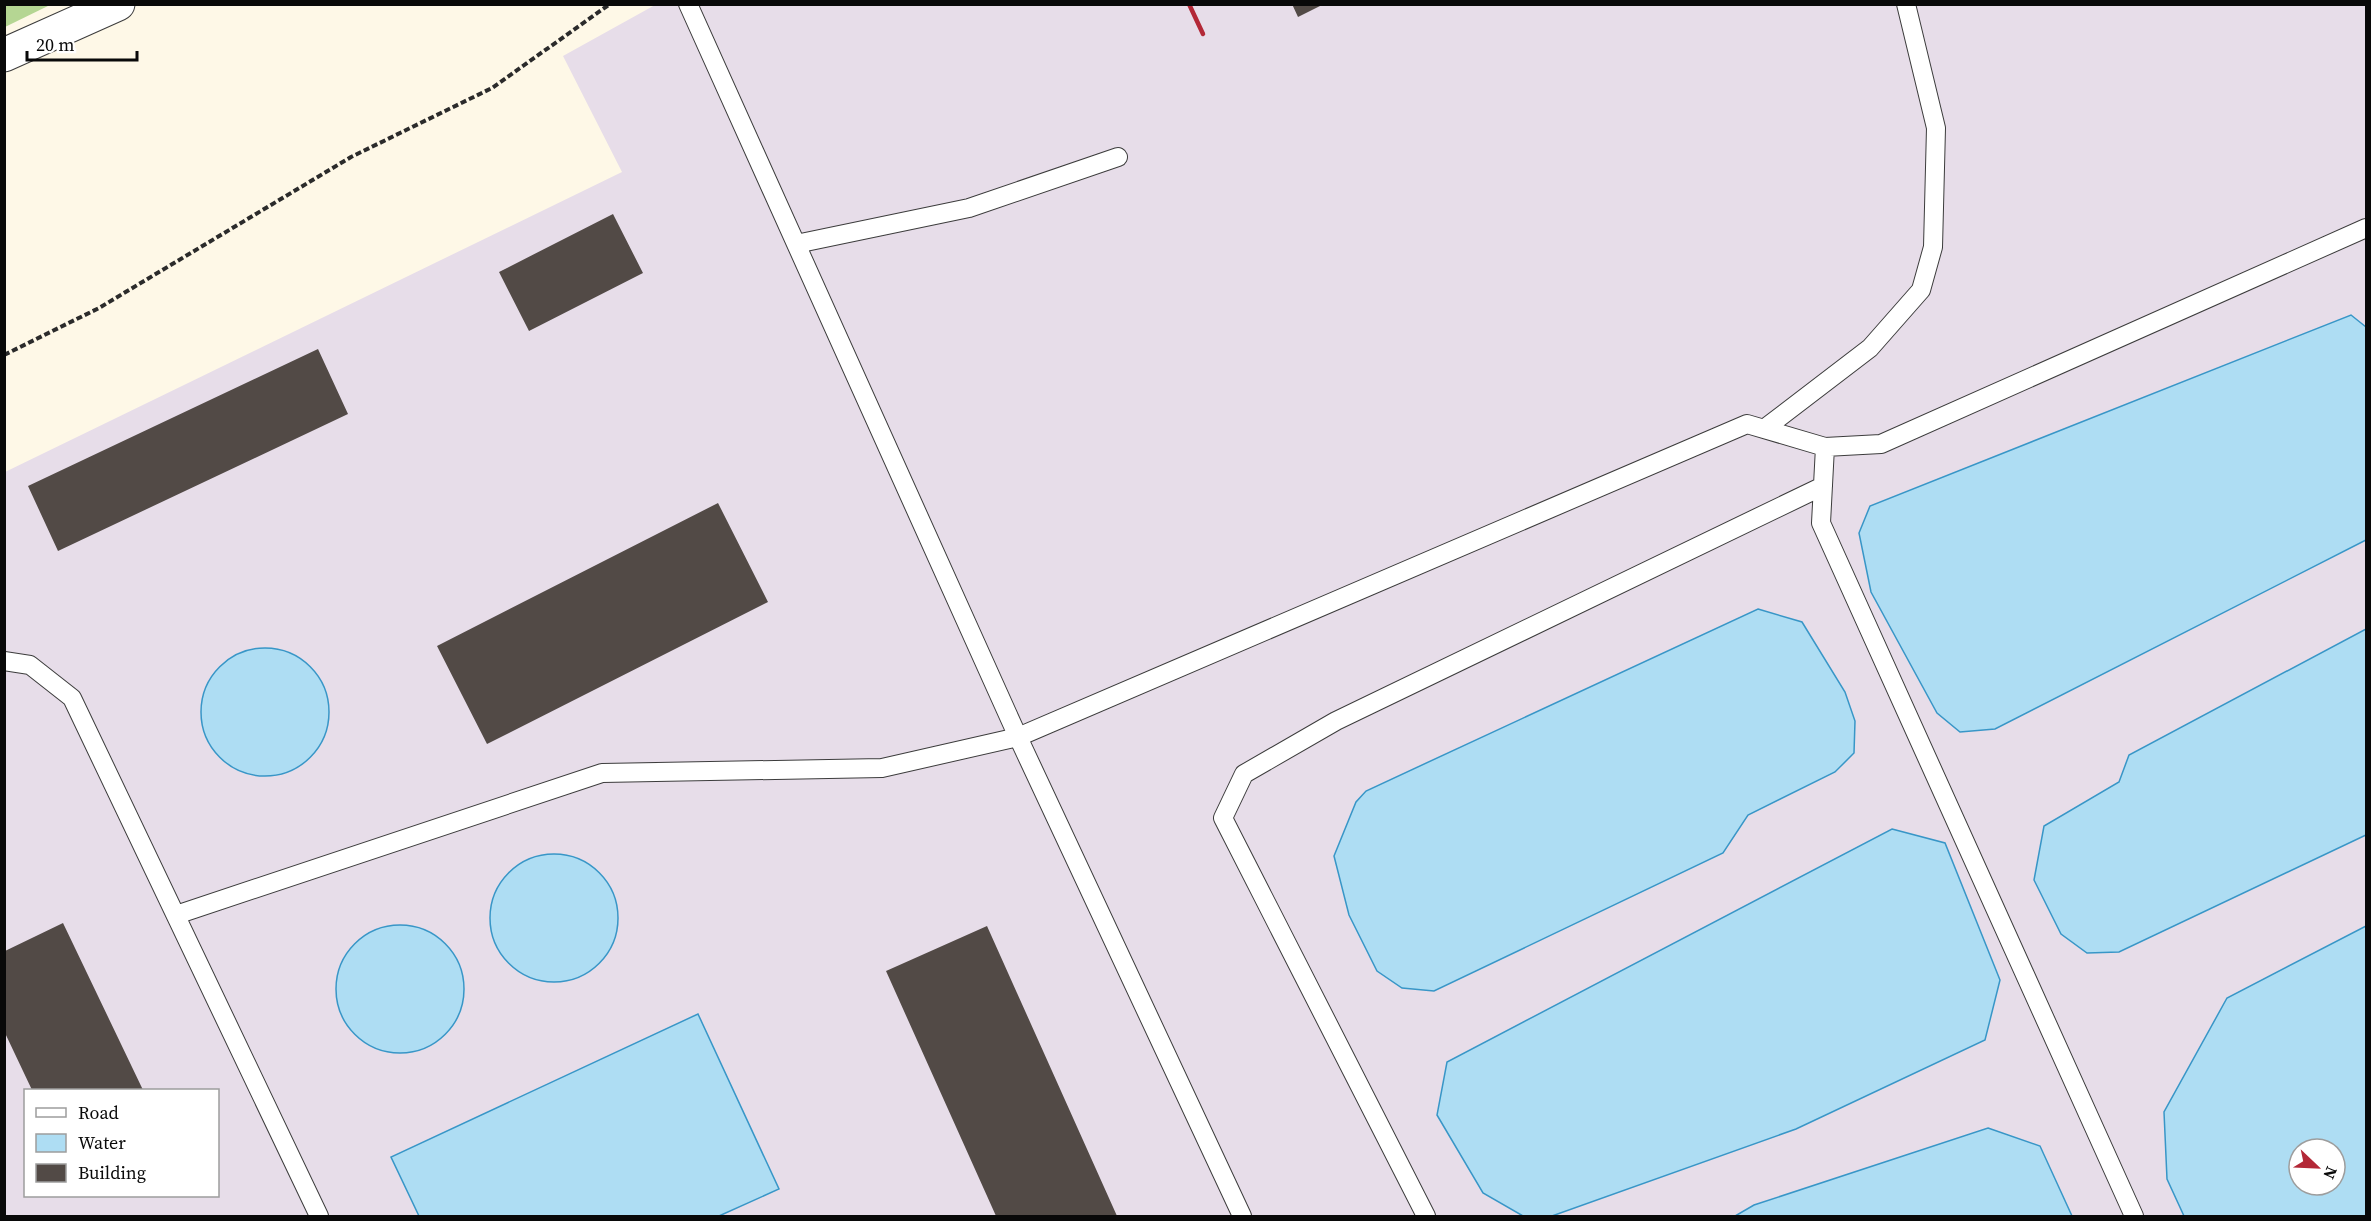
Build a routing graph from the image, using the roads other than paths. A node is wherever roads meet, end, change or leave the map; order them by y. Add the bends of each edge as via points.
1 (117, 4) edge
2 (688, 4) edge
3 (1906, 4) edge
4 (4, 55) edge
5 (1118, 157) dead end
6 (2367, 228) edge
7 (796, 244) junction
8 (1764, 429) junction
9 (1825, 447) junction
10 (1823, 486) junction
11 (4, 661) edge
12 (1018, 737) junction
13 (176, 915) junction
14 (319, 1216) edge
15 (1242, 1216) edge
16 (1426, 1216) edge
17 (2134, 1216) edge

1 - 4 street
2 - 7 lane
3 - 8 lane via 1936,128 1933,247 1921,290 1870,348
5 - 7 lane via 969,208
6 - 9 lane via 1881,444
7 - 12 lane
8 - 9 lane
8 - 12 lane via 1747,424
9 - 10 lane
10 - 16 lane via 1336,721 1244,774 1223,818
10 - 17 lane via 1821,523
11 - 13 lane via 30,665 72,698
12 - 13 lane via 882,768 602,773
12 - 15 lane
13 - 14 lane

